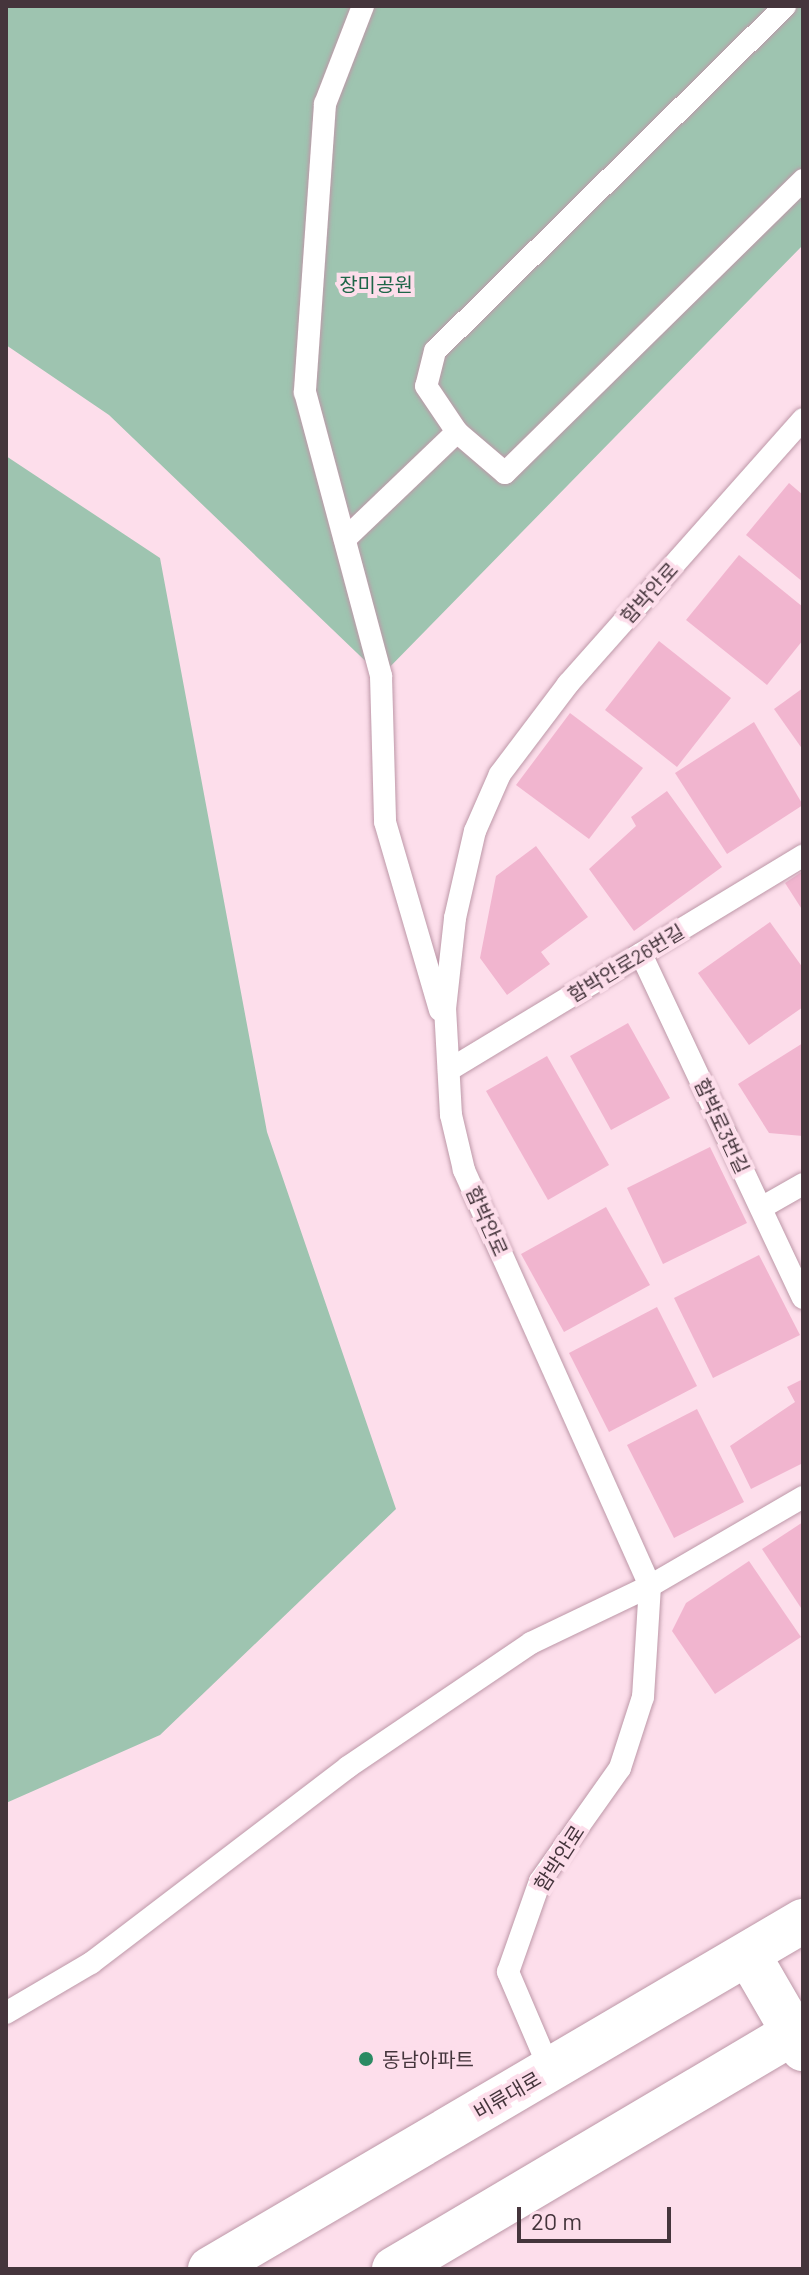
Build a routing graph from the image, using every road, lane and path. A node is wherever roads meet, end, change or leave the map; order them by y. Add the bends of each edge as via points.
1 (363, 6) edge
2 (785, 6) edge
3 (803, 180) edge
4 (803, 419) edge
5 (457, 432) junction
6 (345, 539) junction
7 (803, 856) edge
8 (641, 954) junction
9 (446, 1031) junction
10 (449, 1070) junction
11 (803, 1184) edge
12 (761, 1208) junction
13 (803, 1298) edge
14 (803, 1497) edge
15 (650, 1586) junction
16 (803, 1921) edge
17 (748, 1954) junction
18 (6, 2013) edge
19 (800, 2036) edge
20 (550, 2070) junction
21 (210, 2269) edge
22 (394, 2269) edge

1 - 6 lane via 325,104 305,392
2 - 5 lane via 435,351 426,386
3 - 5 lane via 505,473
4 - 9 lane, 함박안로 via 568,684 500,774 475,831 455,918
5 - 6 lane
6 - 9 lane via 381,676 385,822
7 - 8 lane, 함박안로26번길
8 - 10 lane, 함박안로26번길
8 - 12 lane, 함박로3번길
9 - 10 lane, 함박안로
10 - 15 lane, 함박안로 via 464,1170
11 - 12 lane
12 - 13 lane, 함박로3번길
14 - 15 lane
15 - 18 lane via 531,1643 348,1767 91,1963
15 - 20 lane, 함박안로 via 643,1697 620,1768 540,1881 508,1972
16 - 17 main road, 비류대로
17 - 19 main road
17 - 20 main road, 비류대로
19 - 22 main road
20 - 21 main road, 비류대로

